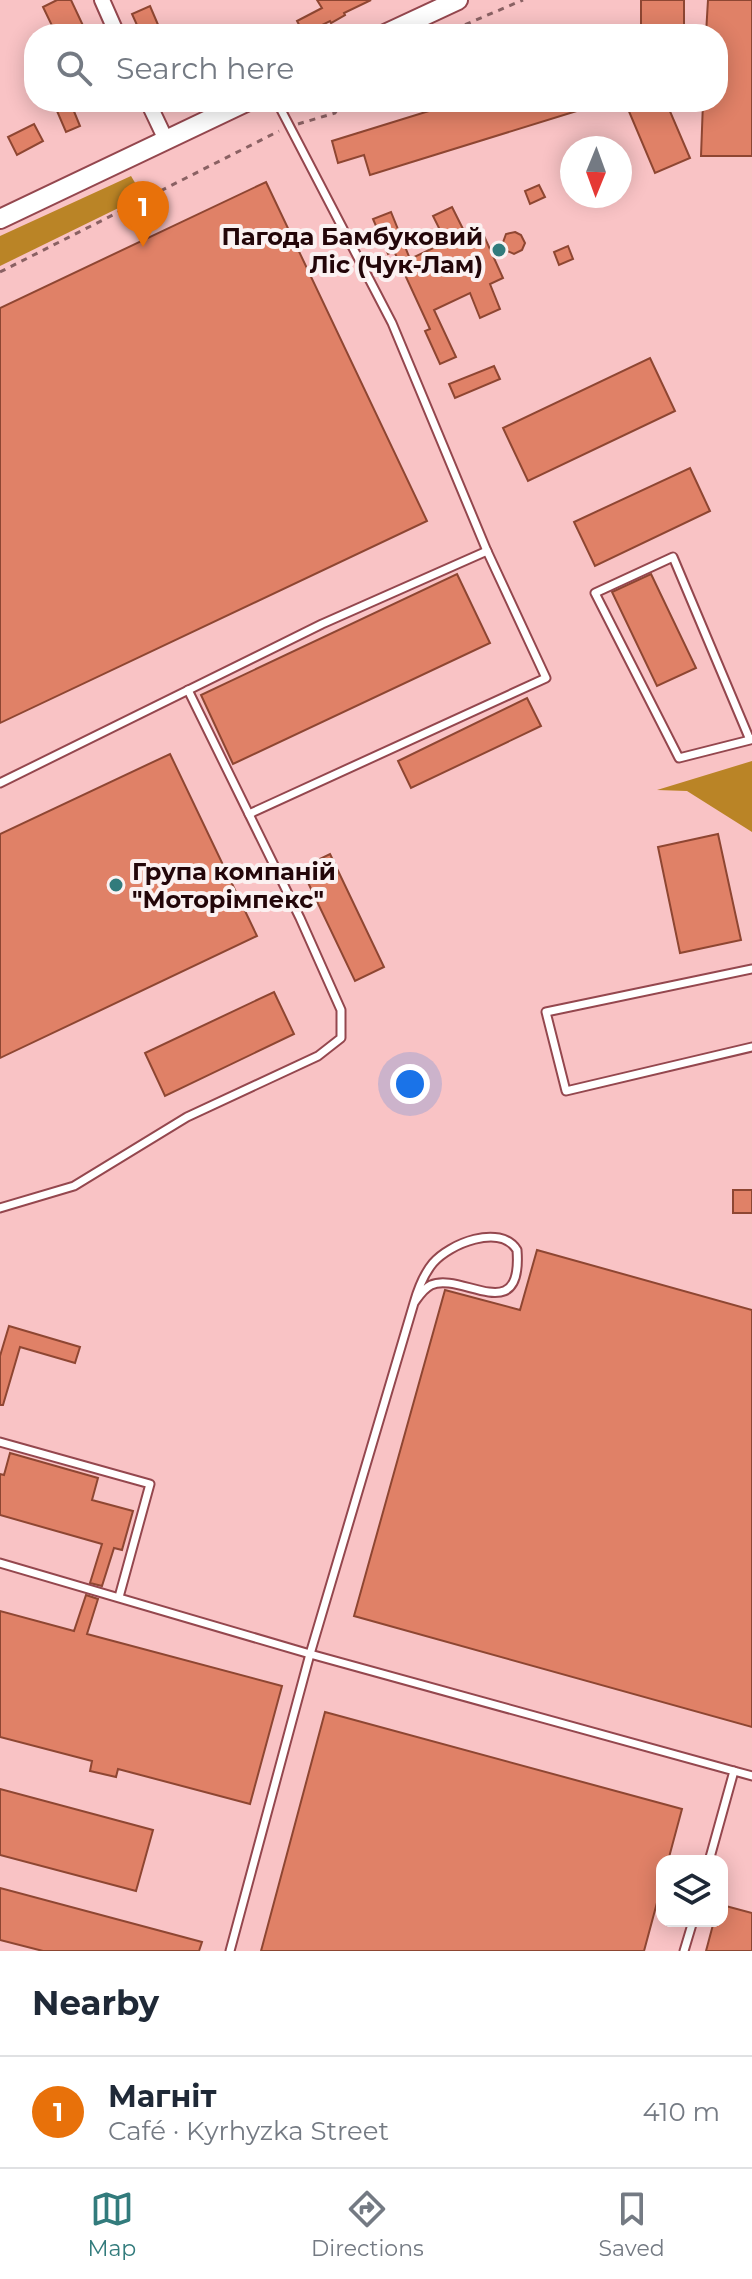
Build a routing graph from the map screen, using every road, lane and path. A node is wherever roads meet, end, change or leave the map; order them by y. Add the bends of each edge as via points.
1 (102, 0) edge
2 (458, 0) edge
3 (523, 0) edge
4 (113, 24) edge
5 (406, 24) edge
6 (467, 24) edge
7 (153, 112) edge
8 (225, 112) edge
9 (282, 112) edge
10 (336, 112) edge
11 (289, 126) junction
12 (166, 140) junction
13 (0, 219) edge
14 (0, 272) edge
15 (487, 551) junction
16 (188, 690) junction
17 (751, 740) edge
18 (0, 783) edge
19 (249, 814) junction
20 (752, 969) edge
21 (752, 1047) edge
22 (0, 1208) edge
23 (414, 1303) junction
24 (0, 1442) edge
25 (0, 1563) edge
26 (119, 1597) junction
27 (310, 1654) junction
28 (734, 1771) junction
29 (752, 1776) edge
30 (711, 1855) edge
31 (691, 1927) edge
32 (230, 1951) edge
33 (684, 1951) edge

1 - 4 street
2 - 5 street
3 - 6 path
7 - 12 street
8 - 12 street
9 - 11 lane
10 - 11 path
11 - 14 path
11 - 15 lane via 392,323
12 - 13 street
15 - 16 lane
15 - 19 lane via 546,678
16 - 18 lane
16 - 19 lane
17 - 17 lane via 679,758 595,593 673,557
19 - 22 lane via 341,1010 341,1038 318,1056 187,1117 74,1186
20 - 21 lane via 546,1012 566,1091
23 - 23 lane via 435,1260 459,1244 507,1239 517,1250 516,1272 507,1289 487,1292 438,1283 423,1290
23 - 27 lane
24 - 26 lane via 150,1484
25 - 26 lane
26 - 27 lane
27 - 28 lane
27 - 32 lane
28 - 29 lane
28 - 30 lane
31 - 33 lane

